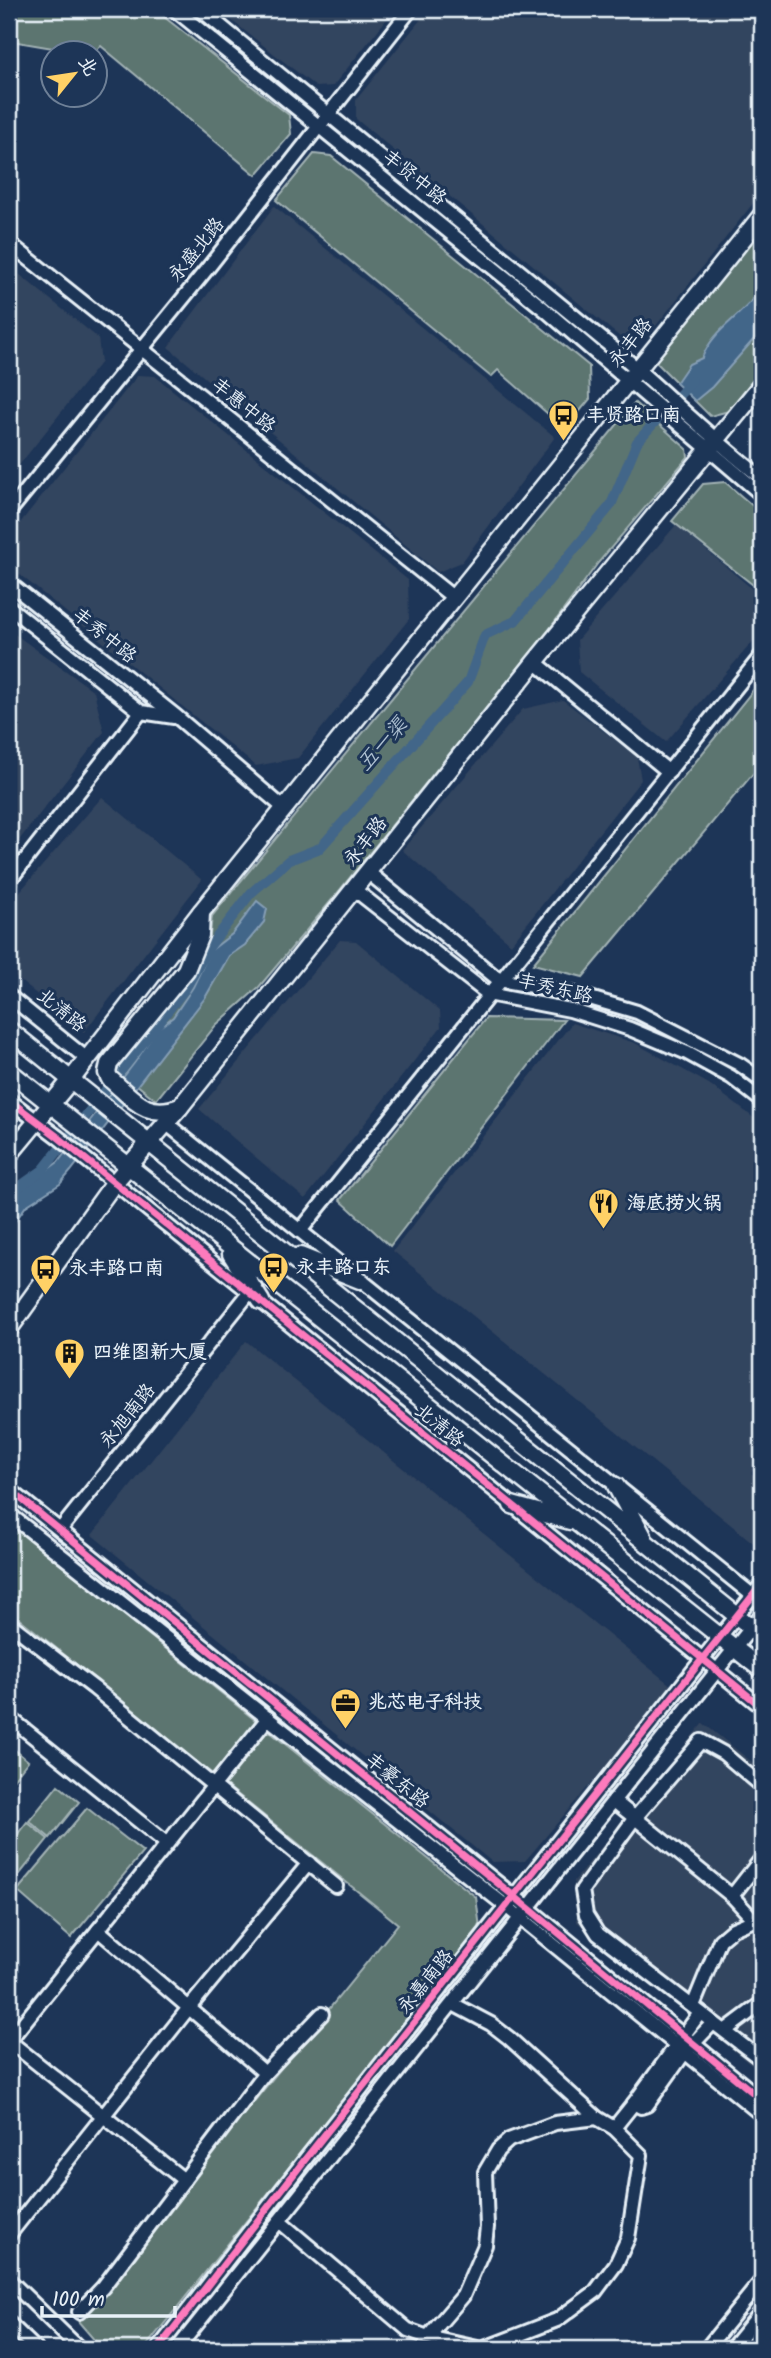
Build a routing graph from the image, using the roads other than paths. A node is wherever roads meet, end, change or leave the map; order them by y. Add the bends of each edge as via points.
1 (174, 9) edge
2 (200, 9) edge
3 (411, 9) edge
4 (330, 113) junction
5 (319, 126) junction
6 (762, 215) edge
7 (9, 243) edge
8 (141, 349) junction
9 (633, 374) junction
10 (762, 384) edge
11 (713, 445) junction
12 (762, 478) edge
13 (762, 495) edge
14 (9, 512) edge
15 (9, 583) edge
16 (454, 598) junction
17 (9, 607) edge
18 (762, 655) edge
19 (534, 662) junction
20 (141, 712) junction
21 (177, 717) junction
22 (669, 772) junction
23 (285, 808) junction
24 (369, 873) junction
25 (9, 881) edge
26 (355, 890) junction
27 (201, 912) junction
28 (499, 980) junction
29 (488, 994) junction
30 (9, 996) edge
31 (9, 1030) edge
32 (87, 1059) junction
33 (9, 1071) edge
34 (71, 1080) junction
35 (762, 1080) edge
36 (9, 1100) edge
37 (762, 1101) edge
38 (50, 1105) junction
39 (180, 1107) junction
40 (36, 1121) junction
41 (166, 1123) junction
42 (149, 1141) junction
43 (9, 1155) edge
44 (129, 1168) junction
45 (114, 1183) junction
46 (300, 1231) junction
47 (224, 1243) junction
48 (285, 1250) junction
49 (360, 1280) junction
50 (256, 1296) junction
51 (9, 1329) edge
52 (616, 1486) junction
53 (9, 1489) edge
54 (512, 1505) junction
55 (9, 1514) edge
56 (578, 1523) junction
57 (61, 1530) junction
58 (645, 1541) junction
59 (762, 1584) edge
60 (758, 1600) edge
61 (762, 1614) edge
62 (737, 1616) junction
63 (9, 1623) edge
64 (757, 1632) edge
65 (721, 1637) junction
66 (735, 1648) junction
67 (703, 1659) junction
68 (762, 1670) edge
69 (718, 1671) junction
70 (762, 1707) edge
71 (9, 1717) edge
72 (268, 1718) junction
73 (213, 1786) junction
74 (762, 1786) edge
75 (614, 1801) junction
76 (635, 1819) junction
77 (166, 1843) junction
78 (762, 1858) edge
79 (309, 1863) junction
80 (336, 1886) dead end
81 (732, 1896) junction
82 (511, 1902) junction
83 (524, 1913) junction
84 (758, 1922) edge
85 (99, 1930) junction
86 (762, 2003) edge
87 (453, 2004) junction
88 (188, 2009) junction
89 (696, 2009) junction
90 (322, 2014) dead end
91 (713, 2023) junction
92 (726, 2030) junction
93 (9, 2041) edge
94 (685, 2044) junction
95 (762, 2060) edge
96 (265, 2073) junction
97 (762, 2100) edge
98 (762, 2115) edge
99 (105, 2117) junction
100 (597, 2118) junction
101 (614, 2128) junction
102 (184, 2180) junction
103 (279, 2221) junction
104 (9, 2235) edge
105 (9, 2280) edge
106 (762, 2280) edge
107 (762, 2311) edge
108 (79, 2312) dead end
109 (9, 2323) edge
110 (428, 2337) junction
111 (36, 2349) edge
112 (80, 2349) edge
113 (158, 2349) edge
114 (177, 2349) edge
115 (706, 2349) edge
116 (731, 2349) edge

1 - 5 street, 丰贤中路
2 - 4 street, 丰贤中路
3 - 4 street, 永盛北路
4 - 5 street, 永盛北路
4 - 9 street, 丰贤中路
5 - 8 street, 永盛北路
5 - 9 street, 丰贤中路
6 - 9 main road, 永丰路
7 - 8 street, 丰惠中路
8 - 14 street, 永盛北路
8 - 16 street, 丰惠中路
9 - 11 street
9 - 16 main road, 永丰路
10 - 11 main road, 永丰路
11 - 12 street
11 - 13 street
11 - 19 main road, 永丰路
15 - 21 street, 丰秀中路
16 - 23 main road, 永丰路
17 - 20 street, 丰秀中路
18 - 22 street
19 - 22 street
19 - 24 main road, 永丰路
20 - 21 street
20 - 25 street
21 - 23 street, 丰秀中路
22 - 28 street
23 - 27 main road, 永丰路
24 - 26 main road, 永丰路
24 - 28 street, 丰秀东路
26 - 29 street, 丰秀东路
26 - 39 main road, 永丰路
27 - 32 main road, 永丰路
27 - 39 main road via 200,935 186,970 109,1064 107,1073 145,1108 165,1112
28 - 29 street
28 - 35 street, 丰秀东路 via 576,994 637,1012 728,1057
29 - 37 street, 丰秀东路 via 570,1010 630,1029 687,1053 731,1077
29 - 46 street
30 - 32 street, 北清路
31 - 34 main road, 北清路
32 - 34 main road, 永丰路
33 - 38 main road, 北清路
34 - 38 main road, 永丰路
34 - 42 main road, 北清路
36 - 40 street
38 - 40 main road, 永丰路
38 - 44 main road, 北清路
39 - 41 main road, 永丰路
40 - 43 main road, 永丰路
40 - 45 street, 北清路
41 - 42 main road, 永丰路
41 - 46 street
42 - 44 main road, 永丰路
42 - 48 main road, 北清路
44 - 45 main road, 永丰路
44 - 47 main road, 北清路
45 - 50 street, 北清路
45 - 51 main road, 永丰路
46 - 49 street
47 - 50 main road
47 - 56 main road, 北清路
48 - 49 main road
48 - 58 main road, 北清路
49 - 52 street
50 - 54 street, 北清路
50 - 57 street, 永旭南路
52 - 58 main road
52 - 60 street
53 - 57 street, 丰豪东路
54 - 56 main road
54 - 67 street, 北清路
55 - 72 street, 丰豪东路
56 - 65 main road, 北清路
57 - 82 street, 丰豪东路
58 - 62 main road, 北清路
59 - 60 street, 永嘉南路
60 - 62 street, 永嘉南路
61 - 64 street, 永嘉南路
62 - 64 main road, 北清路
62 - 65 street, 永嘉南路
63 - 73 street
64 - 66 street, 永嘉南路
65 - 66 main road, 北清路
65 - 67 street, 永嘉南路
66 - 68 main road, 北清路
66 - 69 street, 永嘉南路
67 - 69 street, 北清路
67 - 82 street, 永嘉南路
69 - 70 street, 北清路
69 - 75 street, 永嘉南路
71 - 77 street
72 - 73 street
72 - 82 street, 丰豪东路
73 - 77 street
73 - 79 street
74 - 76 street via 701,1741
75 - 76 street
75 - 83 street, 永嘉南路
76 - 81 street
76 - 89 street via 582,1890 586,1915 598,1934
77 - 85 street
78 - 81 street
79 - 80 street
79 - 88 street
81 - 84 street
82 - 83 street, 丰豪东路
82 - 113 street, 永嘉南路
83 - 87 street, 永嘉南路
83 - 94 street, 丰豪东路
84 - 89 street via 733,1929 720,1940
85 - 88 street
85 - 93 street
86 - 92 street
87 - 100 street via 500,2031
87 - 103 street, 永嘉南路
88 - 96 street
88 - 99 street
89 - 91 street
89 - 94 street
90 - 96 street
91 - 92 street
91 - 94 street
92 - 95 street
93 - 99 street
94 - 97 street, 丰豪东路
94 - 98 street, 丰豪东路
94 - 101 street
96 - 102 street
99 - 102 street
99 - 104 street
100 - 101 street
100 - 110 street via 555,2123 509,2140 498,2150 485,2172 485,2245 463,2296
101 - 110 street via 641,2155 628,2238 617,2264 595,2292 556,2320 482,2349
102 - 108 street
103 - 110 street via 408,2330
103 - 114 street, 永嘉南路
105 - 112 street
106 - 115 street
107 - 116 street
109 - 111 street

